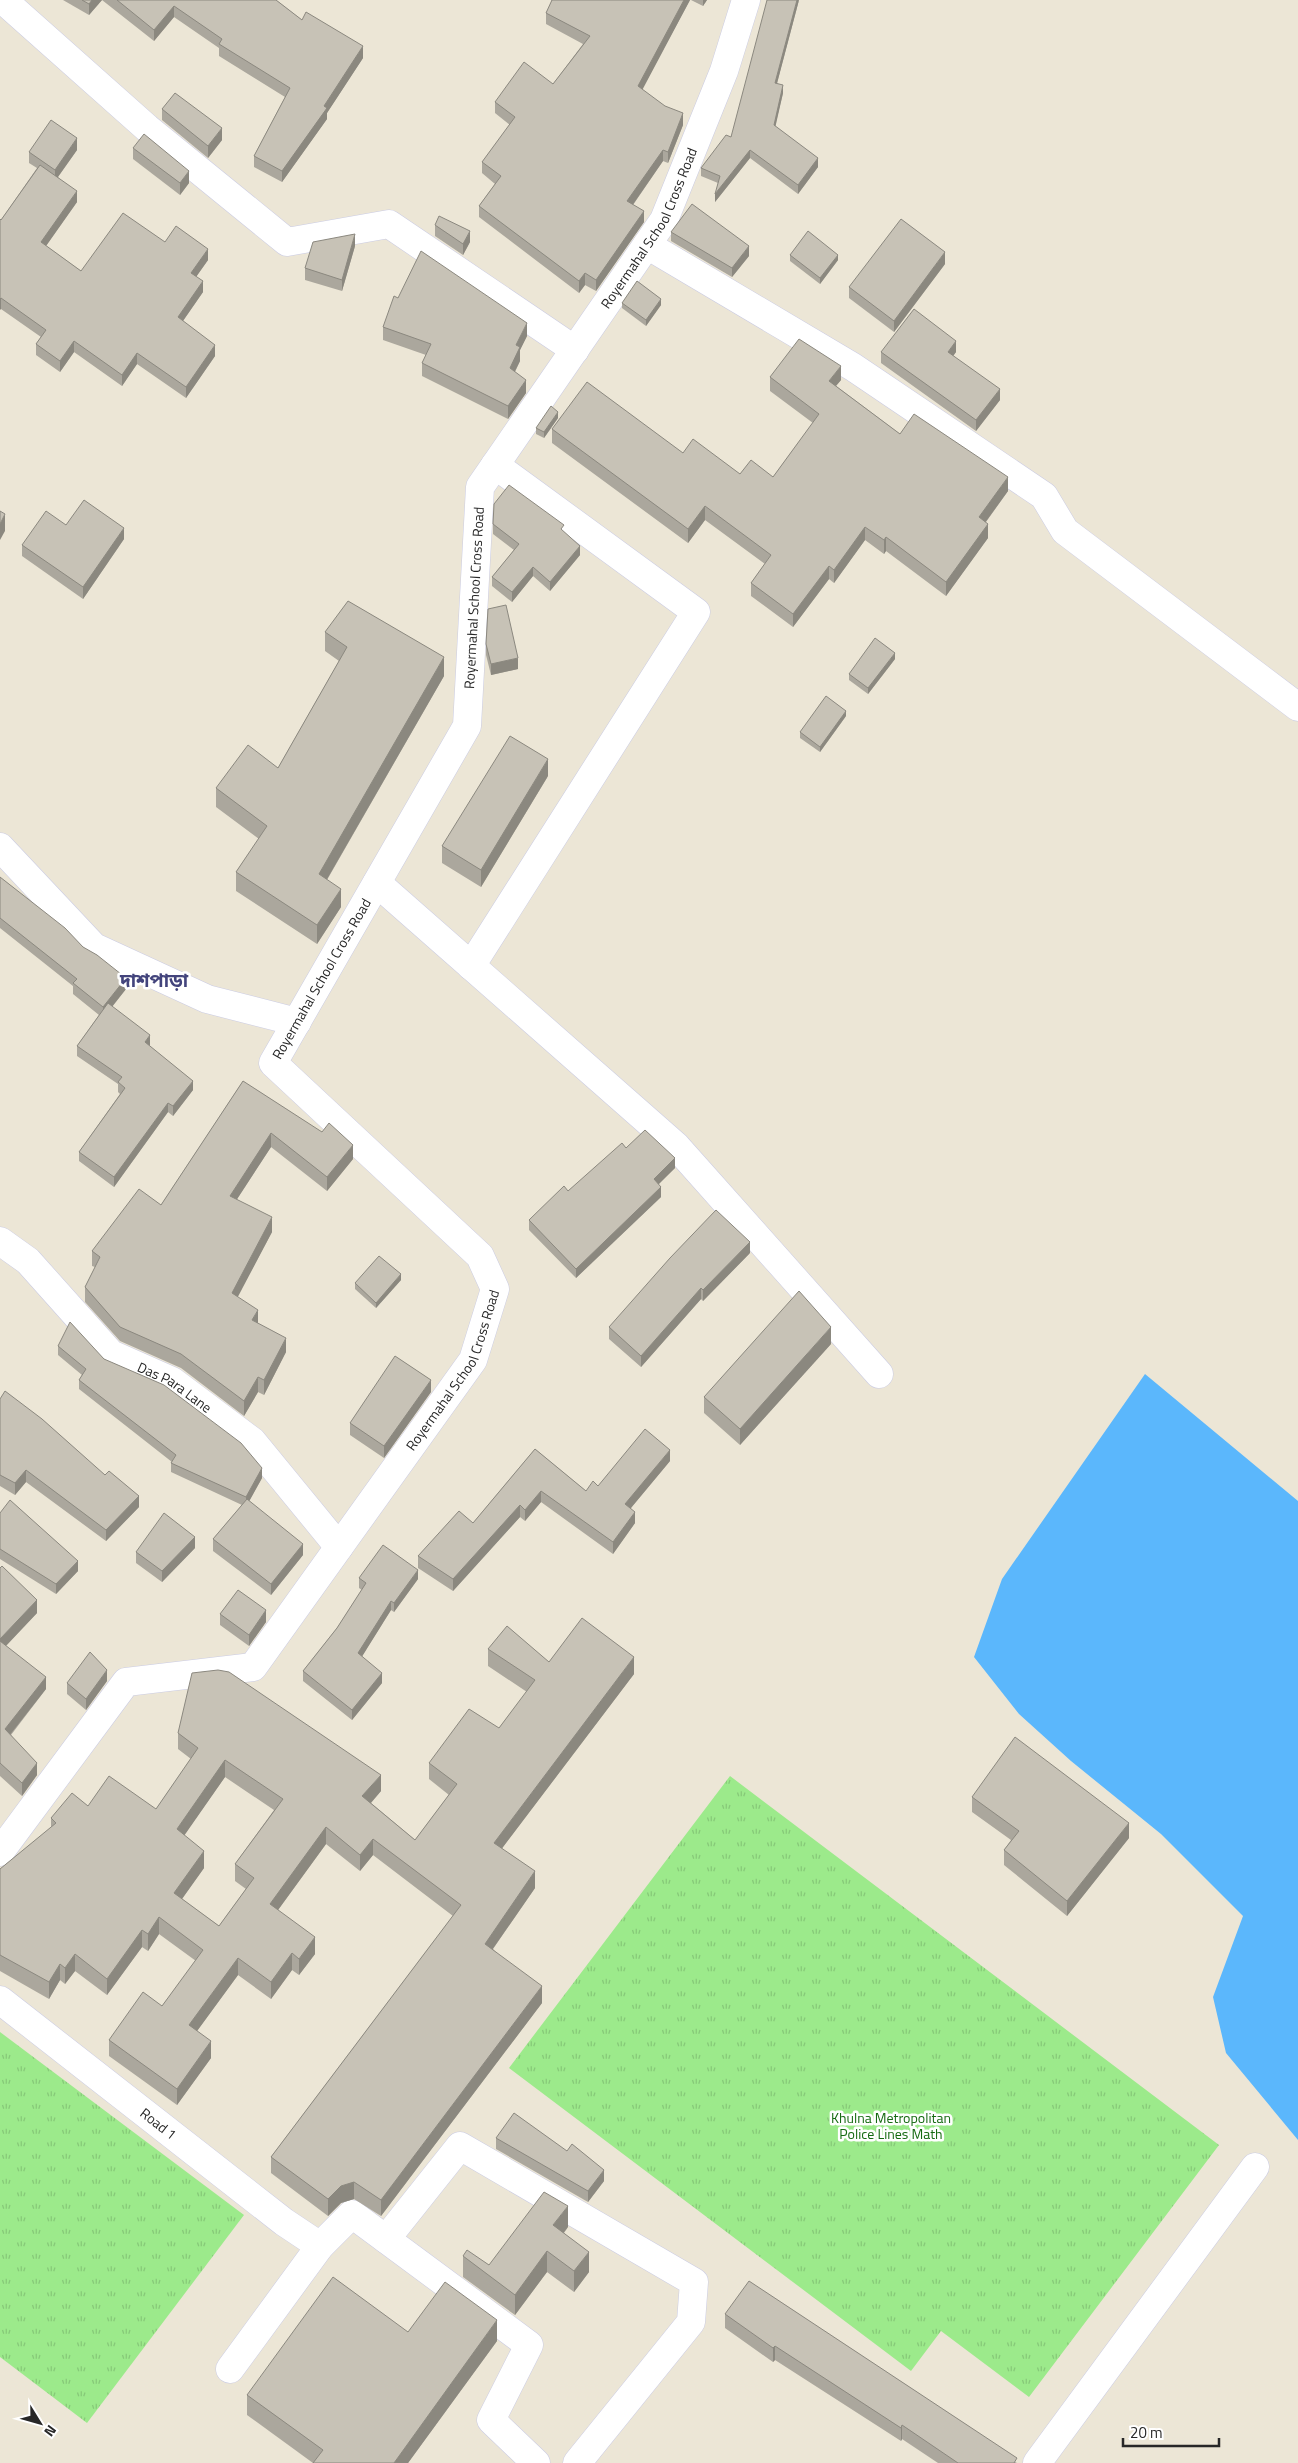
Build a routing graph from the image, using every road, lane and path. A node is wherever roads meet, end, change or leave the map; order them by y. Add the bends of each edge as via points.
1 (3, 0) edge
2 (746, 0) edge
3 (646, 244) junction
4 (575, 350) junction
5 (496, 464) junction
6 (1298, 707) edge
7 (0, 847) edge
8 (377, 883) junction
9 (471, 966) junction
10 (297, 1022) junction
11 (0, 1241) edge
12 (879, 1374) dead end
13 (339, 1547) junction
14 (0, 1852) edge
15 (0, 2000) edge
16 (1255, 2167) dead end
17 (386, 2239) junction
18 (320, 2246) junction
19 (230, 2369) dead end
20 (536, 2463) edge
21 (577, 2463) edge
22 (1038, 2463) edge

1 - 4 street via 147,128 287,242 389,224
2 - 3 street, Royermahal School Cross Road via 724,71 664,220
3 - 4 street, Royermahal School Cross Road
3 - 6 street via 853,366 1044,496 1065,531
4 - 5 street, Royermahal School Cross Road
5 - 8 street, Royermahal School Cross Road via 480,487 467,726
5 - 9 street via 696,612
7 - 10 street via 94,947 207,999
8 - 9 street
8 - 10 street, Royermahal School Cross Road
9 - 12 street via 676,1146
10 - 13 street, Royermahal School Cross Road via 272,1063 480,1256 495,1289 473,1360
11 - 13 street, Das Para Lane via 28,1261 111,1354 172,1381 252,1441
13 - 14 street, Royermahal School Cross Road via 253,1667 126,1682
15 - 18 street, Road 1 via 284,2222
16 - 22 street
17 - 18 street via 352,2214
17 - 20 street via 529,2345 491,2420
17 - 21 street via 460,2146 694,2282 691,2322
18 - 19 street

